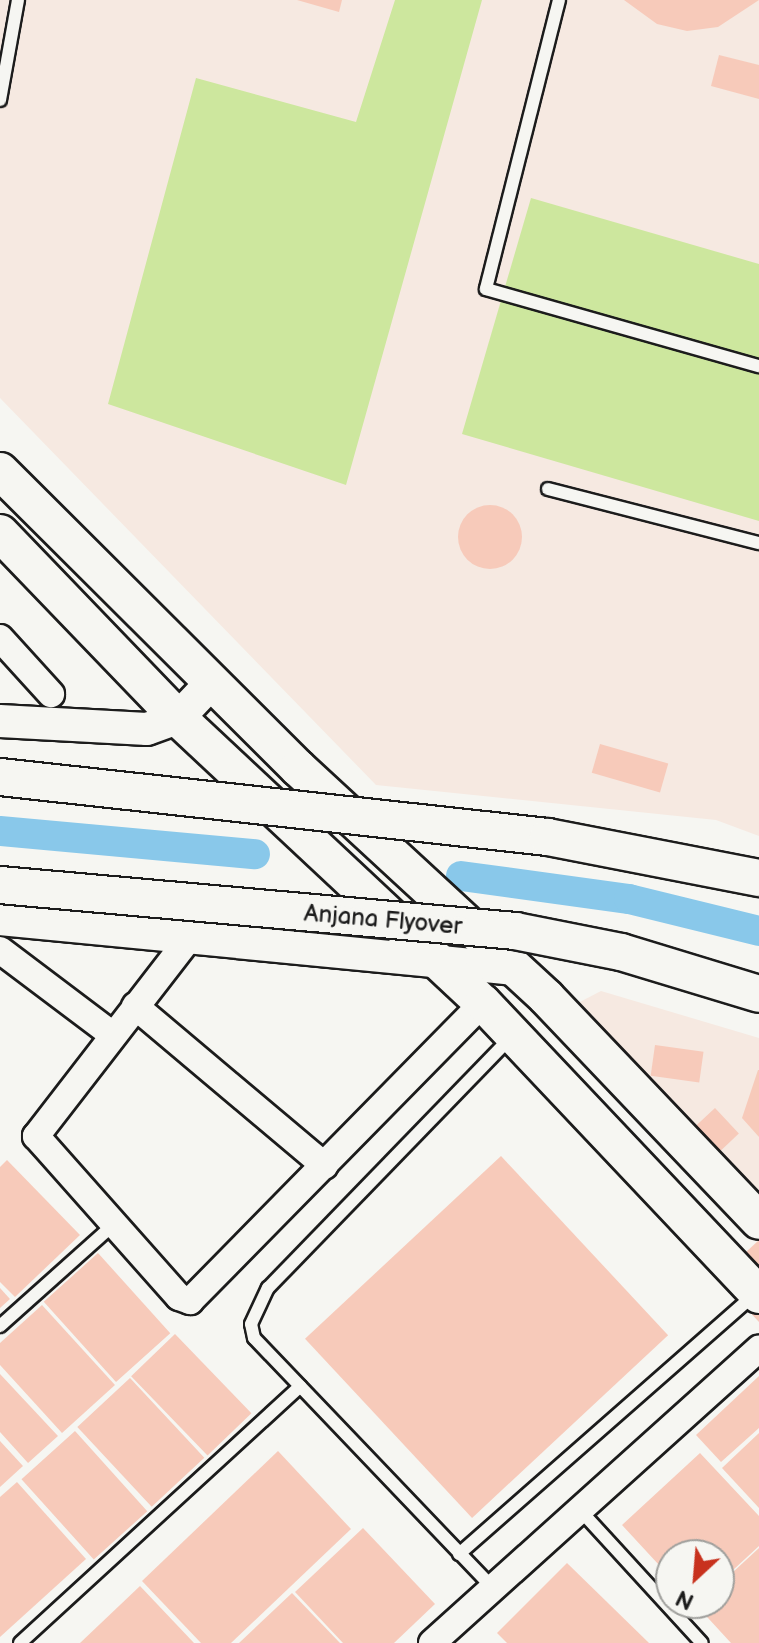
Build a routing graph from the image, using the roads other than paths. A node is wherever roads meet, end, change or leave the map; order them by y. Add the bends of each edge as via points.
1 (18, 0) edge
2 (559, 0) edge
3 (0, 100) edge
4 (759, 366) edge
5 (0, 471) edge
6 (548, 489) dead end
7 (0, 533) edge
8 (759, 543) edge
9 (0, 638) edge
10 (212, 682) junction
11 (51, 694) dead end
12 (178, 718) junction
13 (0, 721) edge
14 (0, 777) edge
15 (759, 878) edge
16 (0, 885) edge
17 (0, 919) edge
18 (190, 937) junction
19 (0, 950) edge
20 (439, 963) junction
21 (515, 969) junction
22 (759, 994) edge
23 (483, 1003) junction
24 (135, 1006) junction
25 (113, 1035) junction
26 (513, 1035) junction
27 (325, 1166) junction
28 (759, 1221) edge
29 (113, 1225) junction
30 (758, 1294) edge
31 (0, 1326) edge
32 (759, 1349) edge
33 (300, 1386) junction
34 (580, 1510) junction
35 (459, 1554) junction
36 (493, 1588) junction
37 (20, 1643) edge
38 (432, 1643) edge
39 (702, 1643) edge

1 - 3 lane
2 - 4 lane via 486,289
5 - 10 main road
6 - 8 lane
7 - 12 main road
9 - 11 street
10 - 12 street
10 - 21 main road
12 - 13 street via 106,732
12 - 20 main road
14 - 15 main road, bridge via 548,837
16 - 22 main road, Anjana Flyover, bridge via 515,931 621,952
17 - 18 street
18 - 20 street
18 - 24 street
19 - 25 street
20 - 21 street
20 - 23 main road
21 - 28 main road
23 - 26 main road
23 - 27 street
24 - 25 street
24 - 27 street
25 - 29 street via 36,1136
26 - 30 main road
26 - 33 lane via 254,1309 254,1338
27 - 29 street via 190,1301
29 - 31 lane
30 - 35 lane
32 - 34 street
33 - 35 lane
33 - 37 lane
34 - 36 street
34 - 39 lane
35 - 36 lane
36 - 38 street

